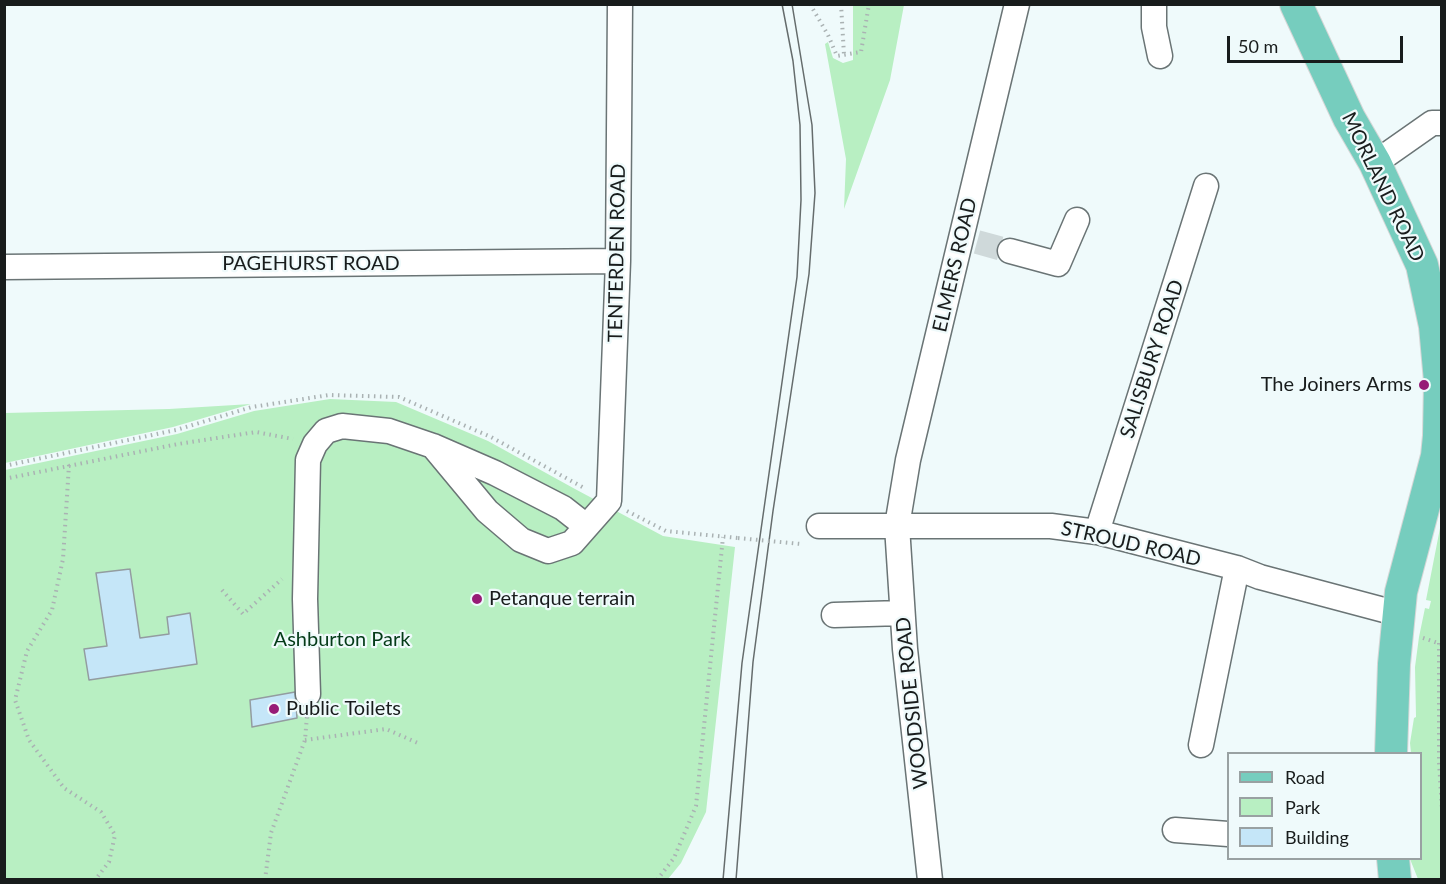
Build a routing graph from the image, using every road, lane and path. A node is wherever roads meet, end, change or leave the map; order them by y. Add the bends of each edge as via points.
1 (620, 4) edge
2 (810, 4) edge
3 (841, 4) edge
4 (869, 4) edge
5 (1017, 4) edge
6 (1154, 4) edge
7 (1296, 4) edge
8 (844, 55) junction
9 (1160, 56) dead end
10 (1442, 123) edge
11 (1376, 163) junction
12 (1206, 186) dead end
13 (1077, 220) dead end
14 (1010, 251) tunnel mouth
15 (618, 261) junction
16 (4, 267) edge
17 (1441, 381) edge
18 (315, 444) junction
19 (433, 446) junction
20 (69, 465) junction
21 (4, 479) edge
22 (1435, 487) edge
23 (609, 501) junction
24 (586, 526) junction
25 (819, 526) dead end
26 (897, 526) junction
27 (1097, 532) junction
28 (723, 537) junction
29 (801, 544) dead end
30 (306, 559) junction
31 (1237, 568) junction
32 (222, 590) dead end
33 (902, 613) junction
34 (1399, 614) junction
35 (834, 615) dead end
36 (1439, 644) dead end
37 (308, 694) joint
38 (305, 740) junction
39 (420, 744) dead end
40 (1201, 745) dead end
41 (1391, 752) edge
42 (1442, 810) edge
43 (1175, 830) dead end
44 (1227, 834) edge
45 (1393, 860) edge
46 (95, 879) edge
47 (139, 879) edge
48 (152, 879) edge
49 (265, 879) edge
50 (657, 879) edge
51 (930, 879) edge
52 (1395, 879) edge

1 - 15 street, TENTERDEN ROAD
2 - 8 path via 837,56
3 - 8 path
4 - 8 path via 861,52
5 - 26 street, ELMERS ROAD via 969,240 908,460
6 - 9 street
7 - 11 main road, MORLAND ROAD via 1349,118
10 - 11 street via 1432,123
11 - 17 main road, MORLAND ROAD via 1422,265
12 - 27 street, SALISBURY ROAD
13 - 14 street via 1058,264
15 - 16 street, PAGEHURST ROAD
15 - 23 street, TENTERDEN ROAD
17 - 22 main road, MORLAND ROAD
18 - 19 street via 326,431 342,426 389,431
18 - 20 path via 256,432
18 - 30 street via 308,460
19 - 24 street via 562,508
19 - 24 street via 487,511 521,540 548,551 572,543
20 - 21 path
20 - 46 path via 63,559 52,610 27,651 15,700 29,740 64,788 101,812 115,835 109,862
22 - 34 main road, MORLAND ROAD via 1411,550
23 - 24 street
23 - 28 path via 666,531
25 - 26 street, STROUD ROAD
26 - 27 street, STROUD ROAD via 1051,526
26 - 33 street, WOODSIDE ROAD
27 - 31 street, STROUD ROAD
28 - 29 path, bridge
28 - 50 path via 696,806 674,858
30 - 32 path via 243,614
30 - 37 street
31 - 34 street, STROUD ROAD
31 - 40 street
33 - 35 street
33 - 51 street, WOODSIDE ROAD
34 - 41 main road, MORLAND ROAD
36 - 42 path
37 - 38 path
38 - 39 path via 386,729
38 - 49 path via 271,833
43 - 44 street
45 - 52 main road
47 - 48 path

